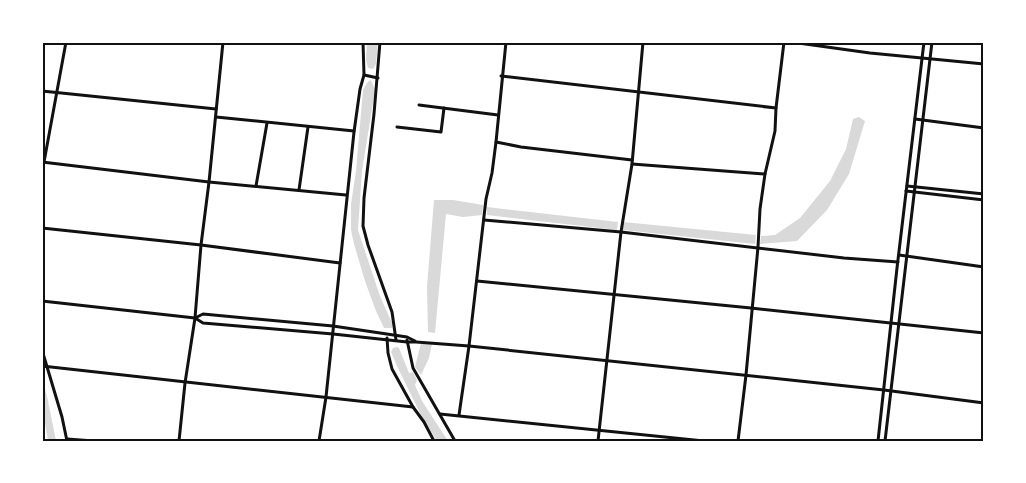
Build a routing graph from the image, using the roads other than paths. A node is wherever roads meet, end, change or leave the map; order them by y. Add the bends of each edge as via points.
1 (66, 42) edge
2 (224, 42) edge
3 (363, 42) edge
4 (380, 42) edge
5 (506, 42) edge
6 (643, 42) edge
7 (784, 42) edge
8 (790, 42) edge
9 (924, 42) edge
10 (932, 42) edge
11 (922, 58) junction
12 (930, 59) junction
13 (984, 64) edge
14 (364, 75) junction
15 (501, 76) junction
16 (378, 78) junction
17 (42, 91) edge
18 (639, 92) junction
19 (56, 94) junction
20 (419, 105) dead end
21 (444, 108) junction
22 (776, 108) junction
23 (216, 109) junction
24 (498, 115) junction
25 (216, 117) junction
26 (915, 119) junction
27 (923, 120) junction
28 (267, 123) junction
29 (308, 127) junction
30 (397, 127) dead end
31 (984, 128) edge
32 (354, 132) junction
33 (496, 142) junction
34 (43, 162) edge
35 (632, 162) junction
36 (765, 174) junction
37 (209, 182) junction
38 (907, 186) junction
39 (256, 187) junction
40 (915, 187) junction
41 (299, 191) junction
42 (906, 191) junction
43 (914, 192) junction
44 (984, 194) edge
45 (346, 195) junction
46 (984, 200) edge
47 (42, 212) edge
48 (484, 220) junction
49 (42, 228) edge
50 (621, 232) junction
51 (201, 245) junction
52 (758, 247) junction
53 (899, 255) junction
54 (906, 256) junction
55 (898, 262) junction
56 (340, 263) junction
57 (984, 267) edge
58 (477, 281) junction
59 (614, 294) junction
60 (42, 300) edge
61 (751, 308) junction
62 (195, 318) junction
63 (891, 322) junction
64 (899, 324) junction
65 (333, 326) junction
66 (984, 333) edge
67 (333, 334) junction
68 (387, 334) junction
69 (395, 335) junction
70 (407, 337) junction
71 (387, 339) junction
72 (396, 341) junction
73 (408, 342) junction
74 (416, 342) junction
75 (469, 346) junction
76 (42, 350) edge
77 (607, 361) junction
78 (44, 367) edge
79 (746, 375) junction
80 (185, 383) junction
81 (884, 390) junction
82 (891, 391) junction
83 (326, 398) junction
84 (984, 403) edge
85 (413, 407) junction
86 (440, 414) junction
87 (459, 415) junction
88 (598, 429) junction
89 (67, 440) edge
90 (94, 441) edge
91 (179, 441) edge
92 (319, 441) edge
93 (434, 441) edge
94 (455, 441) edge
95 (598, 441) edge
96 (704, 441) edge
97 (738, 441) edge
98 (878, 441) edge
99 (885, 441) edge

1 - 19 street
2 - 23 street
3 - 14 street
4 - 16 street
5 - 15 street
6 - 18 street
7 - 22 street
8 - 11 street
9 - 11 street
10 - 12 street
11 - 12 street
11 - 26 street
12 - 13 street
12 - 27 street
14 - 16 street
14 - 32 street
15 - 18 street
15 - 24 street
16 - 69 street via 363,226 392,312
17 - 19 street
18 - 22 street
18 - 35 street
19 - 23 street
19 - 34 street
20 - 21 street
21 - 24 street
21 - 30 street via 441,132
22 - 36 street
23 - 25 street
24 - 33 street
25 - 28 street
25 - 37 street
26 - 27 street
26 - 38 street
27 - 31 street
27 - 40 street
28 - 29 street
28 - 39 street
29 - 32 street
29 - 41 street
32 - 45 street
33 - 35 street
33 - 48 street
34 - 37 street
35 - 36 street
35 - 50 street
36 - 52 street
37 - 39 street
37 - 51 street
38 - 40 street
38 - 42 street
39 - 41 street
40 - 43 street
40 - 44 street
41 - 45 street
42 - 43 street
42 - 53 street
43 - 46 street
43 - 54 street
45 - 56 street
47 - 49 street
48 - 50 street
48 - 58 street
49 - 51 street
50 - 52 street
50 - 59 street
51 - 56 street
51 - 62 street
52 - 55 street
52 - 61 street
53 - 54 street
53 - 55 street
54 - 57 street
54 - 64 street
55 - 63 street
56 - 65 street
58 - 59 street
58 - 75 street
59 - 61 street
59 - 77 street
60 - 62 street
61 - 63 street
61 - 79 street
62 - 65 street via 203,314
62 - 67 street via 202,323
62 - 80 street
63 - 64 street
63 - 81 street
64 - 66 street
64 - 82 street
65 - 67 street
65 - 68 street
67 - 71 street
67 - 83 street
68 - 69 street
68 - 71 street
69 - 70 street
69 - 72 street
70 - 73 street
70 - 74 street
71 - 72 street
71 - 85 street via 392,369
72 - 73 street
73 - 74 street
73 - 86 street via 413,368
74 - 75 street
75 - 77 street
75 - 87 street
76 - 78 street
77 - 79 street
77 - 88 street
78 - 80 street
78 - 89 street
79 - 81 street
79 - 97 street
80 - 83 street
80 - 91 street
81 - 82 street
81 - 98 street
82 - 84 street
82 - 99 street
83 - 85 street
83 - 92 street
85 - 93 street
86 - 87 street
86 - 94 street
87 - 88 street
88 - 95 street
88 - 96 street
89 - 90 street

